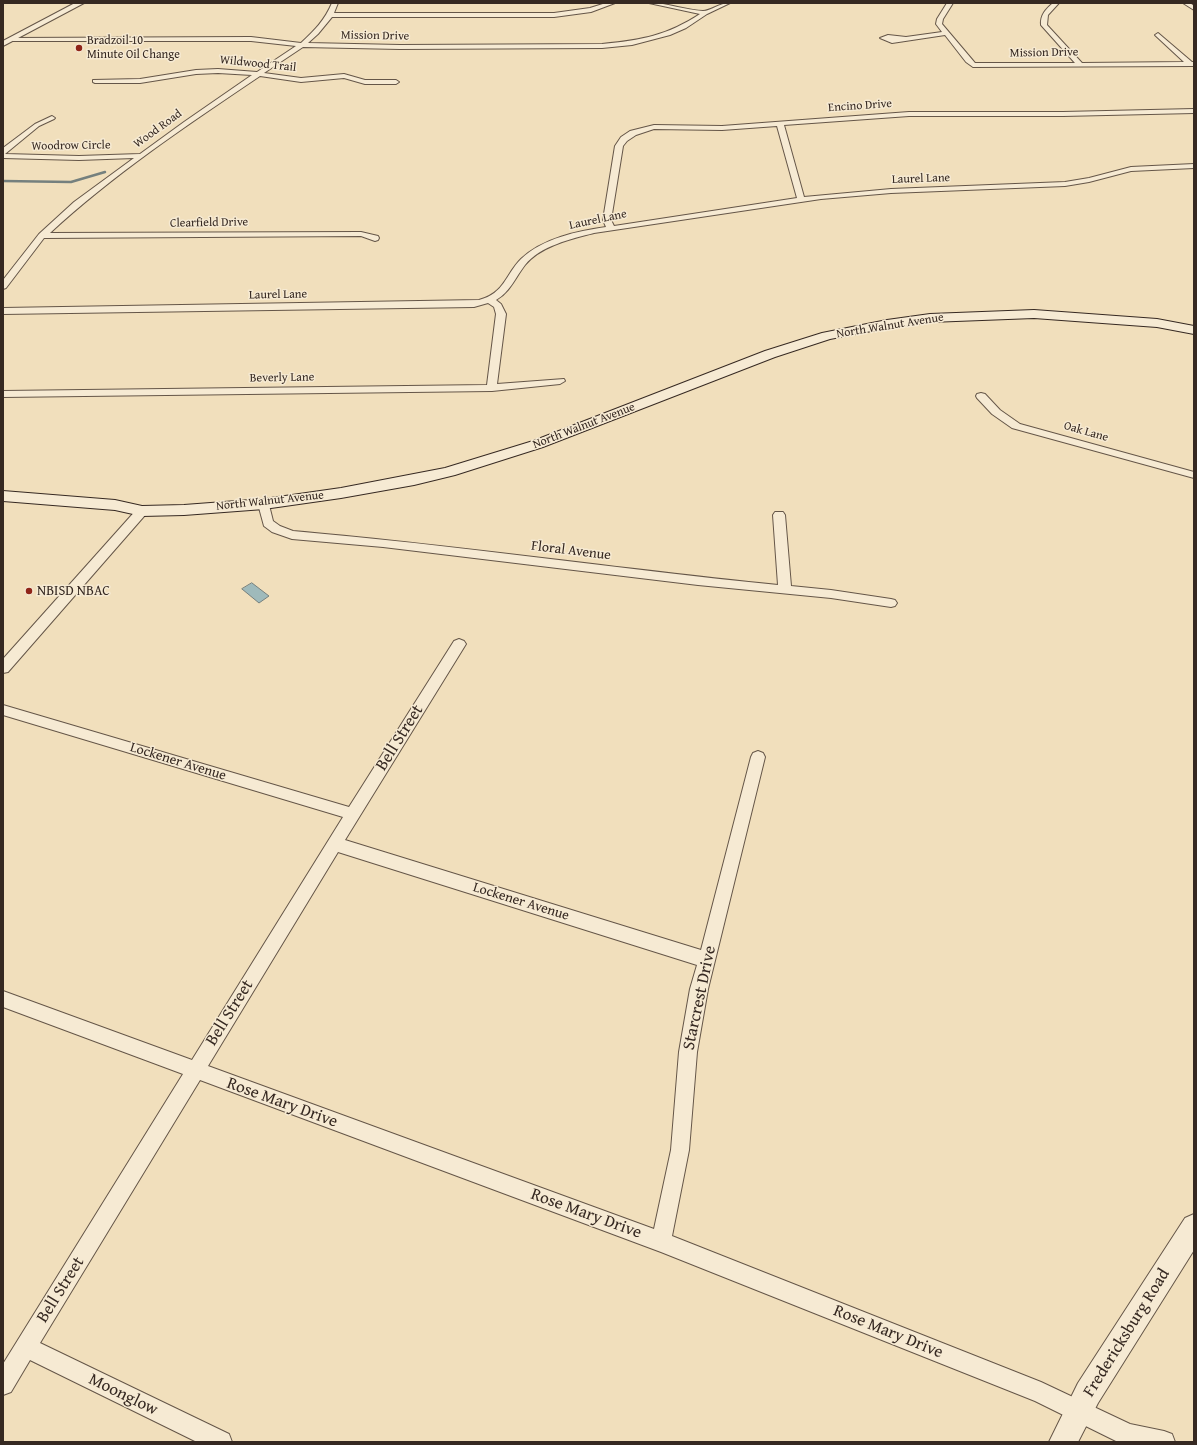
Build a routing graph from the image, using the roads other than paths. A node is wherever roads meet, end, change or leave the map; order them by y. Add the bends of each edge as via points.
1 (80, 3) edge
2 (335, 3) edge
3 (612, 3) edge
4 (652, 3) edge
5 (727, 3) edge
6 (950, 3) edge
7 (1056, 3) edge
8 (1186, 3) edge
9 (1194, 8) edge
10 (706, 13) junction
11 (330, 15) junction
12 (946, 33) junction
13 (1158, 35) dead end
14 (13, 38) junction
15 (899, 39) dead end
16 (3, 44) edge
17 (302, 45) junction
18 (1080, 64) junction
19 (1192, 64) edge
20 (257, 74) junction
21 (95, 81) dead end
22 (396, 82) dead end
23 (1194, 111) edge
24 (52, 118) dead end
25 (780, 124) junction
26 (3, 152) edge
27 (3, 156) edge
28 (140, 156) junction
29 (1194, 166) edge
30 (801, 199) junction
31 (611, 228) junction
32 (42, 236) junction
33 (375, 238) dead end
34 (3, 286) edge
35 (489, 300) junction
36 (3, 310) edge
37 (1194, 322) edge
38 (1158, 323) junction
39 (1194, 330) edge
40 (560, 381) dead end
41 (492, 388) junction
42 (3, 394) edge
43 (980, 396) dead end
44 (1194, 475) edge
45 (3, 496) edge
46 (264, 504) junction
47 (142, 511) junction
48 (779, 515) dead end
49 (785, 590) junction
50 (891, 603) dead end
51 (459, 644) dead end
52 (3, 668) edge
53 (3, 710) edge
54 (758, 757) dead end
55 (353, 814) junction
56 (335, 844) junction
57 (707, 960) junction
58 (3, 999) edge
59 (195, 1071) junction
60 (1194, 1227) edge
61 (661, 1242) junction
62 (25, 1348) junction
63 (3, 1384) edge
64 (1080, 1411) junction
65 (221, 1442) edge
66 (1063, 1442) edge
67 (1164, 1442) edge

1 - 14 street
2 - 11 street, Wood Road
3 - 11 street via 592,10 554,15
4 - 10 street
5 - 10 street, Mission Drive
6 - 12 street, Mission Drive via 939,22
7 - 18 street via 1045,14 1044,24
8 - 9 street
10 - 17 street, Mission Drive via 668,34 632,43 602,46
11 - 17 street, Wood Road via 316,33
12 - 15 street
12 - 18 street, Mission Drive via 973,65
13 - 19 street
14 - 16 street
14 - 17 street, Mission Drive via 251,39
17 - 20 street, Wood Road
18 - 19 street, Mission Drive
20 - 21 street, Wildwood Trail via 205,71 148,80
20 - 22 street, Wildwood Trail via 302,80 344,76 365,82
20 - 28 street, Wood Road
23 - 25 street, Encino Drive via 909,114
24 - 26 street, Woodrow Circle via 37,125
25 - 30 street
25 - 31 street, Encino Drive via 715,128 659,126 639,130 628,136 619,146 614,172 607,220
27 - 28 street, Woodrow Circle
28 - 32 street, Wood Road via 77,204
29 - 30 street, Laurel Lane via 1131,168 1065,184 885,192
30 - 31 street, Laurel Lane
31 - 35 street, Laurel Lane via 574,236 534,253 519,267 505,290
32 - 33 street, Clearfield Drive via 361,234
32 - 34 street, Wood Road
35 - 36 street, Laurel Lane via 474,304
35 - 41 street via 498,306 501,314
37 - 38 main road, North Walnut Avenue
38 - 39 main road, North Walnut Avenue
38 - 46 main road, North Walnut Avenue via 987,314 930,318 857,329 770,354 546,441 468,467 383,486
40 - 41 street, Beverly Lane
41 - 42 street, Beverly Lane
43 - 44 street, Oak Lane via 996,412 1016,426
45 - 47 main road, North Walnut Avenue via 115,505
46 - 47 main road, North Walnut Avenue
46 - 49 street, Floral Avenue via 268,523 292,535 383,543
47 - 52 street
48 - 49 street
49 - 50 street, Floral Avenue
51 - 55 street, Bell Street
53 - 55 street, Lockener Avenue
54 - 57 street, Starcrest Drive
55 - 56 street, Bell Street
56 - 57 street, Lockener Avenue
56 - 59 street, Bell Street
57 - 61 street, Starcrest Drive via 688,1052 680,1150
58 - 59 street, Rose Mary Drive
59 - 61 street, Rose Mary Drive
59 - 62 street, Bell Street
60 - 64 street, Fredericksburg Road via 1088,1393
61 - 64 street, Rose Mary Drive via 1041,1393
62 - 63 street, Bell Street
62 - 65 street, Moonglow
64 - 66 street, Fredericksburg Road
64 - 67 street, Rose Mary Drive via 1128,1434

